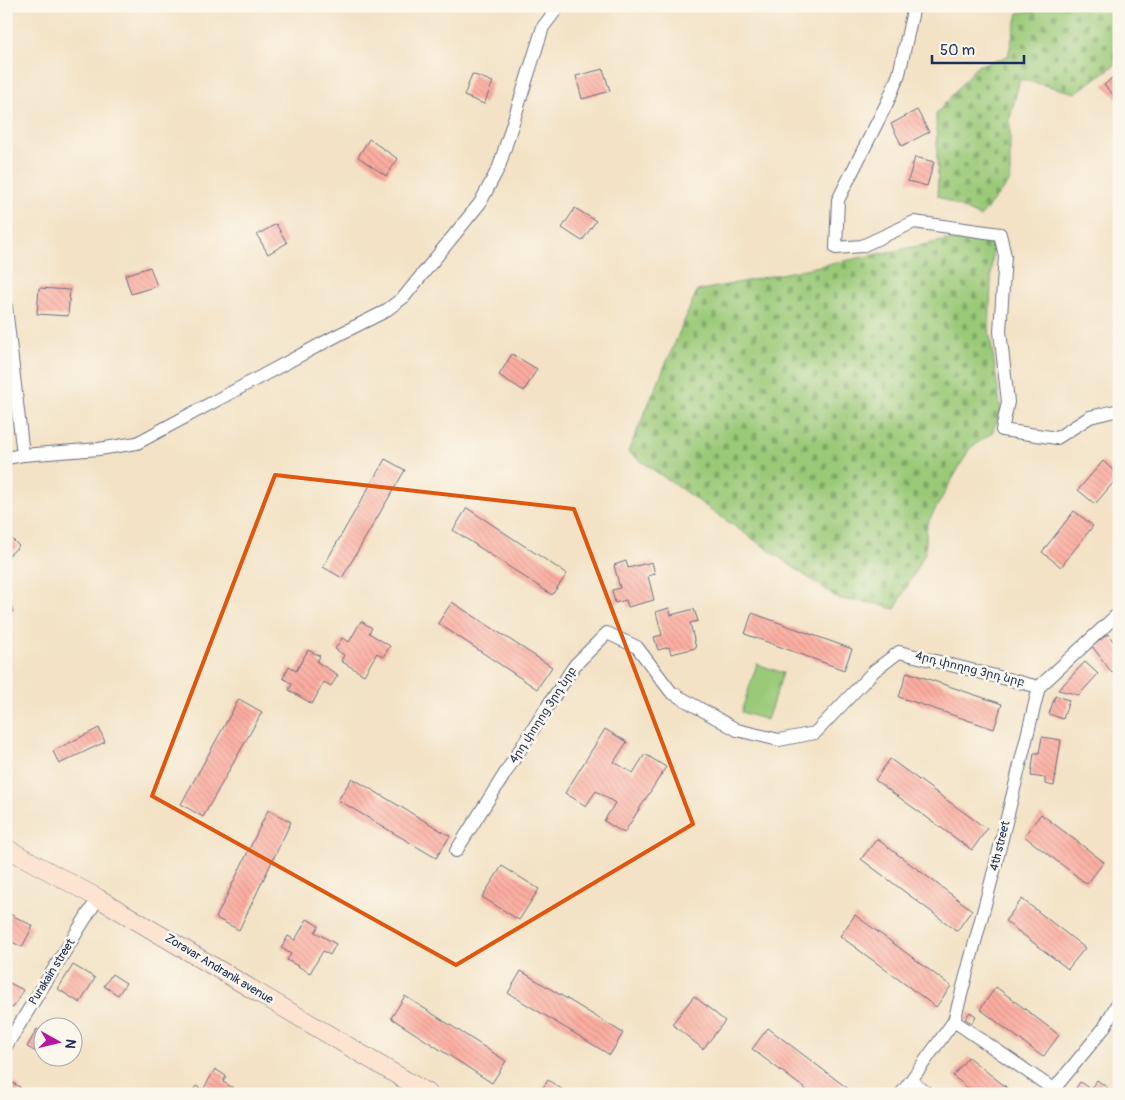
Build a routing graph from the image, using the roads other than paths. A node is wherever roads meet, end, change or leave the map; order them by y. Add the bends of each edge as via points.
1 (559, 6) edge
2 (914, 6) edge
3 (7, 313) edge
4 (1119, 410) edge
5 (23, 455) junction
6 (6, 458) edge
7 (1119, 613) edge
8 (1040, 687) junction
9 (6, 848) edge
10 (456, 851) dead end
11 (98, 898) junction
12 (1119, 1000) edge
13 (954, 1021) junction
14 (6, 1046) edge
15 (911, 1081) junction
16 (1052, 1092) edge
17 (429, 1094) edge
18 (901, 1094) edge
19 (928, 1094) edge

1 - 5 street via 543,27 499,167 480,203 404,298 384,312 137,443
2 - 4 street via 892,92 838,200 836,248 862,246 914,222 1000,234 1004,256 1000,331 1008,402 1002,430 1057,438 1090,416
3 - 5 street
5 - 6 street
7 - 8 street
8 - 10 street, 4րդ փողոց 3րդ նրբ via 899,652 874,671 815,733 779,740 737,730 670,692 637,647 608,633 575,665
8 - 13 street, 4th street
9 - 11 main road, Zoravar Andranik avenue
11 - 14 street, Purakain street
11 - 17 main road, Zoravar Andranik avenue
12 - 16 street via 1104,1028
13 - 15 street, 4th street
13 - 16 street
15 - 18 street, 4th street
15 - 19 street

